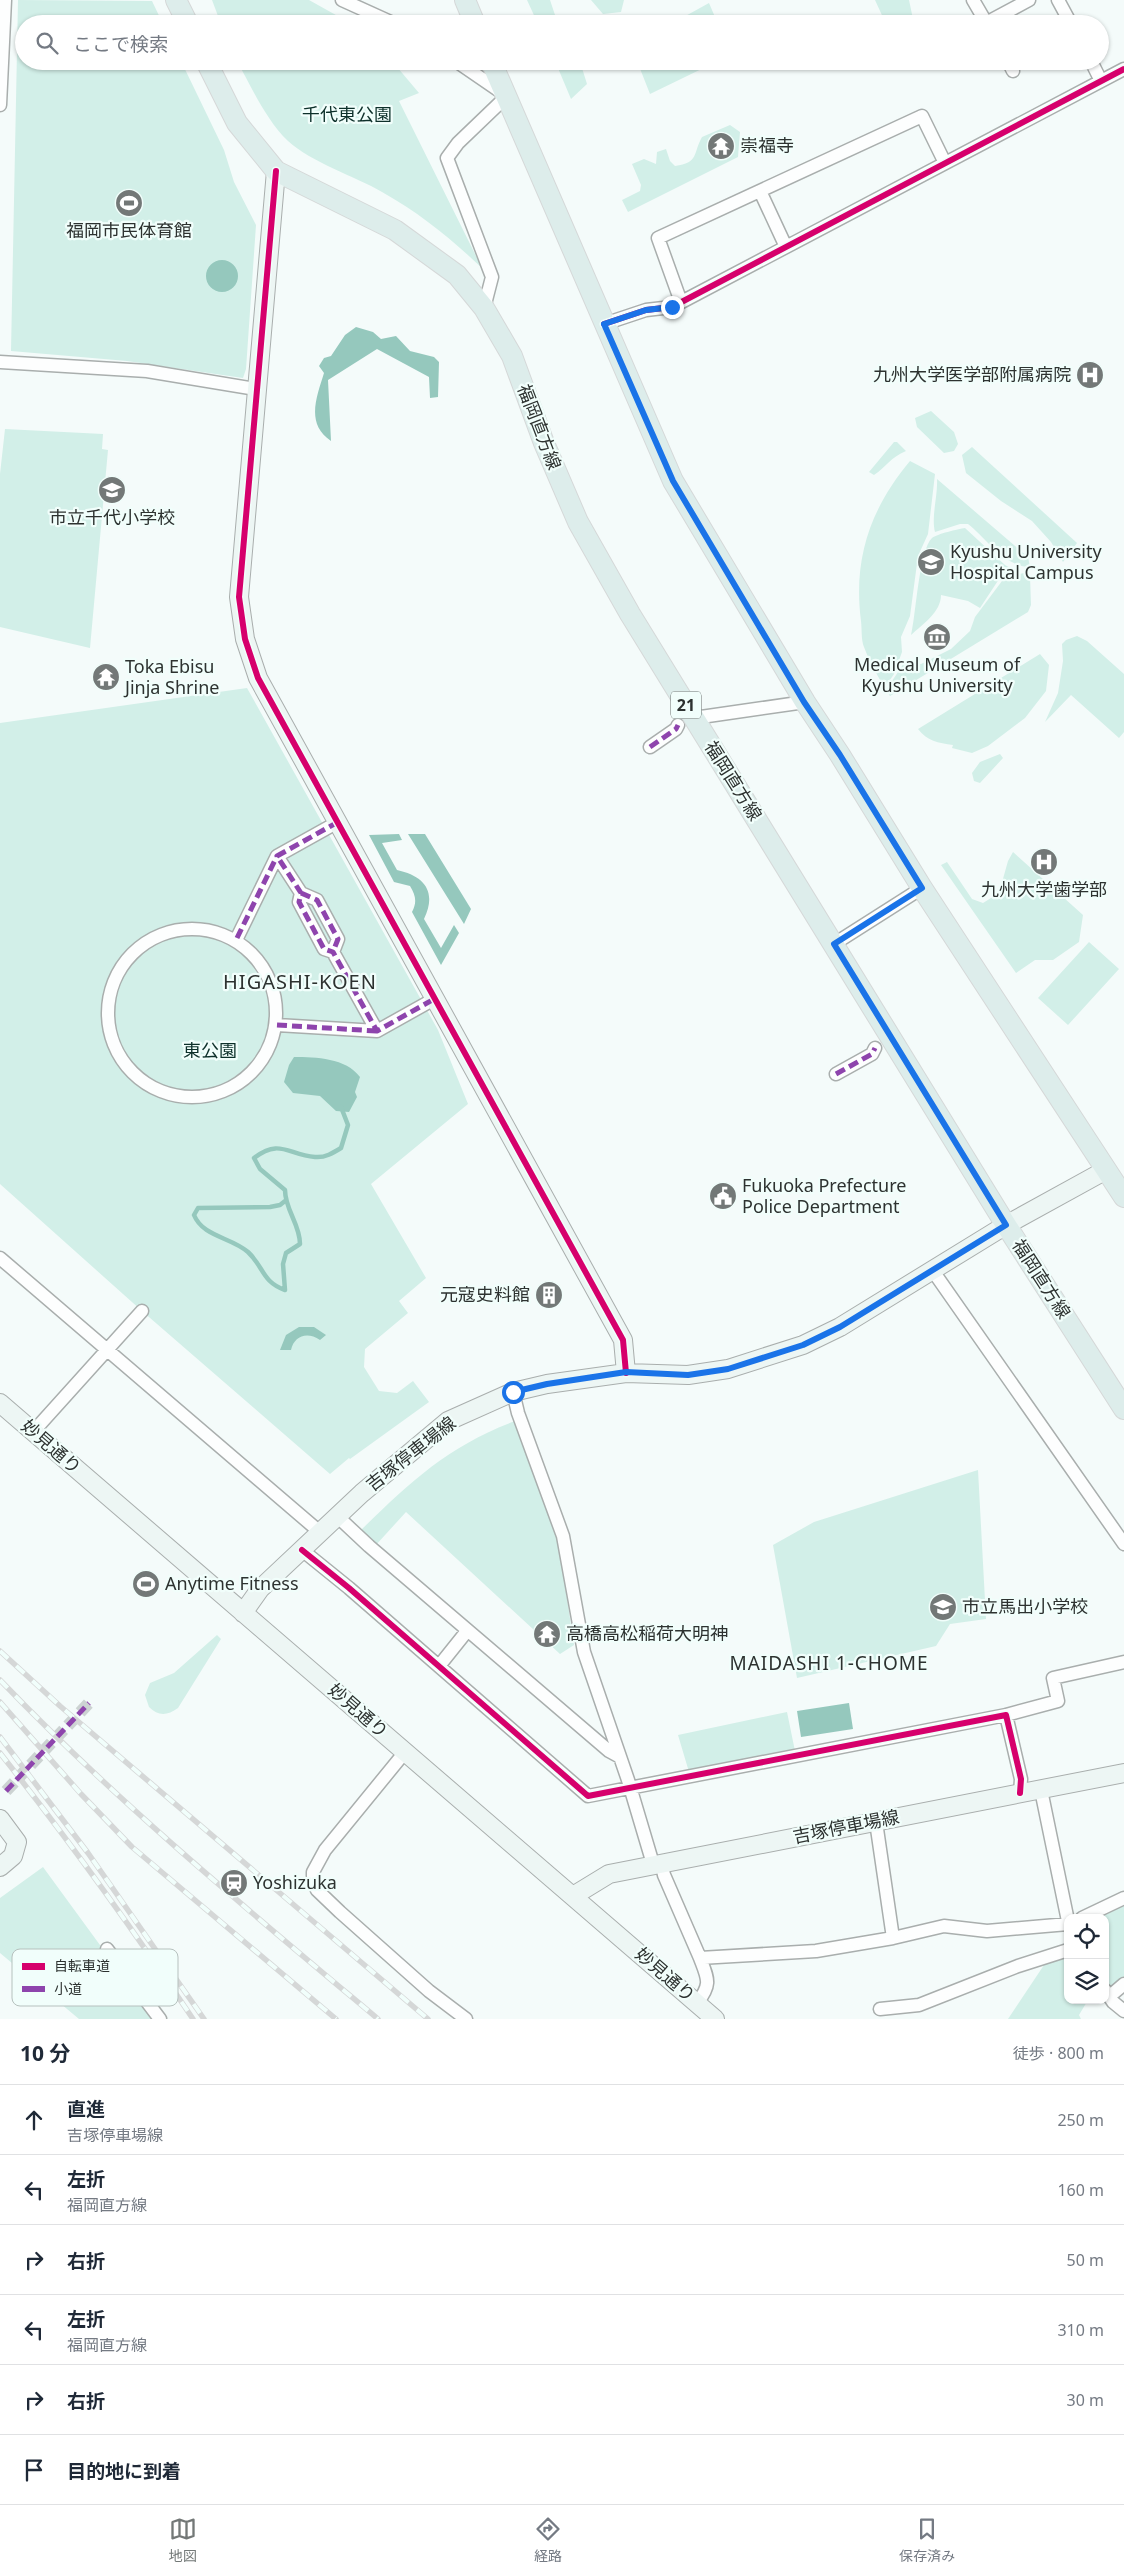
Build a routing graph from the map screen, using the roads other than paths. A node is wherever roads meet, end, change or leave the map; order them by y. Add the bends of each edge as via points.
1 (5, 0) edge
2 (176, 0) edge
3 (342, 0) edge
4 (465, 0) edge
5 (973, 0) edge
6 (1029, 0) edge
7 (1058, 0) edge
8 (184, 15) edge
9 (375, 15) edge
10 (471, 15) edge
11 (981, 15) edge
12 (1001, 15) edge
13 (1066, 15) edge
14 (1124, 69) edge
15 (210, 70) edge
16 (469, 70) edge
17 (496, 70) edge
18 (1096, 70) edge
19 (1101, 81) junction
20 (507, 96) junction
21 (0, 105) edge
22 (945, 163) junction
23 (276, 171) junction
24 (760, 191) junction
25 (786, 247) junction
26 (681, 302) junction
27 (484, 308) junction
28 (604, 324) junction
29 (0, 362) edge
30 (256, 389) junction
31 (804, 702) junction
32 (686, 722) junction
33 (650, 747) dead end
34 (338, 822) junction
35 (277, 856) junction
36 (922, 888) junction
37 (236, 938) junction
38 (834, 944) junction
39 (436, 998) junction
40 (277, 1025) junction
41 (377, 1031) junction
42 (875, 1048) dead end
43 (836, 1074) dead end
44 (1106, 1170) junction
45 (1124, 1197) edge
46 (1006, 1225) junction
47 (0, 1258) edge
48 (933, 1271) junction
49 (142, 1312) dead end
50 (106, 1351) junction
51 (626, 1372) junction
52 (513, 1392) junction
53 (0, 1403) edge
54 (1124, 1409) edge
55 (34, 1432) junction
56 (338, 1516) junction
57 (320, 1533) junction
58 (1124, 1544) edge
59 (302, 1550) junction
60 (243, 1613) junction
61 (467, 1631) junction
62 (1124, 1662) edge
63 (439, 1666) junction
64 (1006, 1715) junction
65 (405, 1752) junction
66 (620, 1757) junction
67 (1124, 1773) edge
68 (630, 1789) junction
69 (1041, 1790) junction
70 (1020, 1794) junction
71 (0, 1819) edge
72 (876, 1822) junction
73 (657, 1863) junction
74 (0, 1867) edge
75 (573, 1896) junction
76 (1124, 1898) edge
77 (1066, 1914) edge
78 (1090, 1914) edge
79 (1064, 1923) edge
80 (893, 1938) junction
81 (1064, 1951) edge
82 (700, 1958) junction
83 (1124, 1984) edge
84 (1109, 1992) edge
85 (1109, 1995) edge
86 (697, 2004) junction
87 (150, 2006) edge
88 (880, 2009) dead end
89 (1124, 2011) edge
90 (160, 2019) edge
91 (466, 2019) edge
92 (715, 2019) edge

1 - 21 street
2 - 8 main road
3 - 9 street
4 - 10 main road
5 - 11 street
6 - 12 street
7 - 13 street
14 - 19 street
15 - 23 main road, 福岡直方線 / 21 via 237,123
16 - 20 street
17 - 20 main road
18 - 19 street
19 - 22 street
20 - 27 street via 458,143 447,158 492,277
20 - 28 main road
22 - 24 street via 922,116
22 - 25 street
23 - 27 main road, 福岡直方線 / 21 via 395,230 456,275
23 - 30 main road
24 - 25 street
24 - 26 street via 658,238
25 - 26 street
26 - 28 street
27 - 32 main road, 福岡直方線 / 21 via 512,356 578,522
28 - 31 main road via 673,481
29 - 30 street via 147,371
30 - 34 main road via 239,597 245,639 258,678
31 - 32 street
31 - 36 main road
32 - 33 street
32 - 38 main road, 福岡直方線 / 21
34 - 35 street
34 - 39 main road
35 - 37 street
35 - 41 street via 301,893 299,902 324,949 333,952
36 - 38 street
36 - 44 main road
37 - 40 street via 258,960 272,986
37 - 40 street via 198,928 168,932 130,955 111,988 107,1017 119,1058 139,1080 165,1094 195,1099 236,1086 258,1066
38 - 46 main road, 福岡直方線 / 21
39 - 41 street
39 - 51 main road via 624,1340
40 - 41 street
42 - 43 street via 872,1054
44 - 45 main road
44 - 46 main road, 吉塚停車場線
46 - 48 main road, 吉塚停車場線
46 - 54 main road, 福岡直方線 / 21
47 - 50 street
48 - 51 main road, 吉塚停車場線 via 840,1327 803,1345 728,1369 688,1375
48 - 58 street
49 - 50 street
50 - 55 street
50 - 57 street
51 - 52 main road, 吉塚停車場線
52 - 56 main road, 吉塚停車場線 via 448,1421
52 - 66 street via 564,1536 584,1652
53 - 55 main road, 妙見通り
55 - 60 main road, 妙見通り
56 - 57 main road, 吉塚停車場線
56 - 61 street
57 - 59 main road, 吉塚停車場線
59 - 60 main road, 吉塚停車場線 via 260,1589
59 - 63 street
60 - 65 main road, 妙見通り
61 - 63 street
61 - 66 street
62 - 64 street via 1053,1678 1058,1701
63 - 68 street via 588,1796
64 - 68 street
64 - 70 street via 1021,1779
65 - 75 main road, 妙見通り
65 - 91 street via 325,1850 313,1872 312,1881 340,1912 429,1991
66 - 68 street
67 - 69 main road, 吉塚停車場線
68 - 73 street
69 - 70 main road, 吉塚停車場線
69 - 77 street
70 - 72 main road, 吉塚停車場線
71 - 74 main road via 17,1842 13,1856
72 - 73 main road, 吉塚停車場線
72 - 80 street
73 - 75 main road, 吉塚停車場線 via 609,1874
73 - 82 street
75 - 86 main road, 妙見通り
76 - 78 street
79 - 80 street via 987,1930 944,1926
80 - 82 street via 816,1951
81 - 88 street via 920,2005
82 - 86 street via 708,1984
83 - 84 street
85 - 89 street
86 - 92 main road, 妙見通り
87 - 90 street

